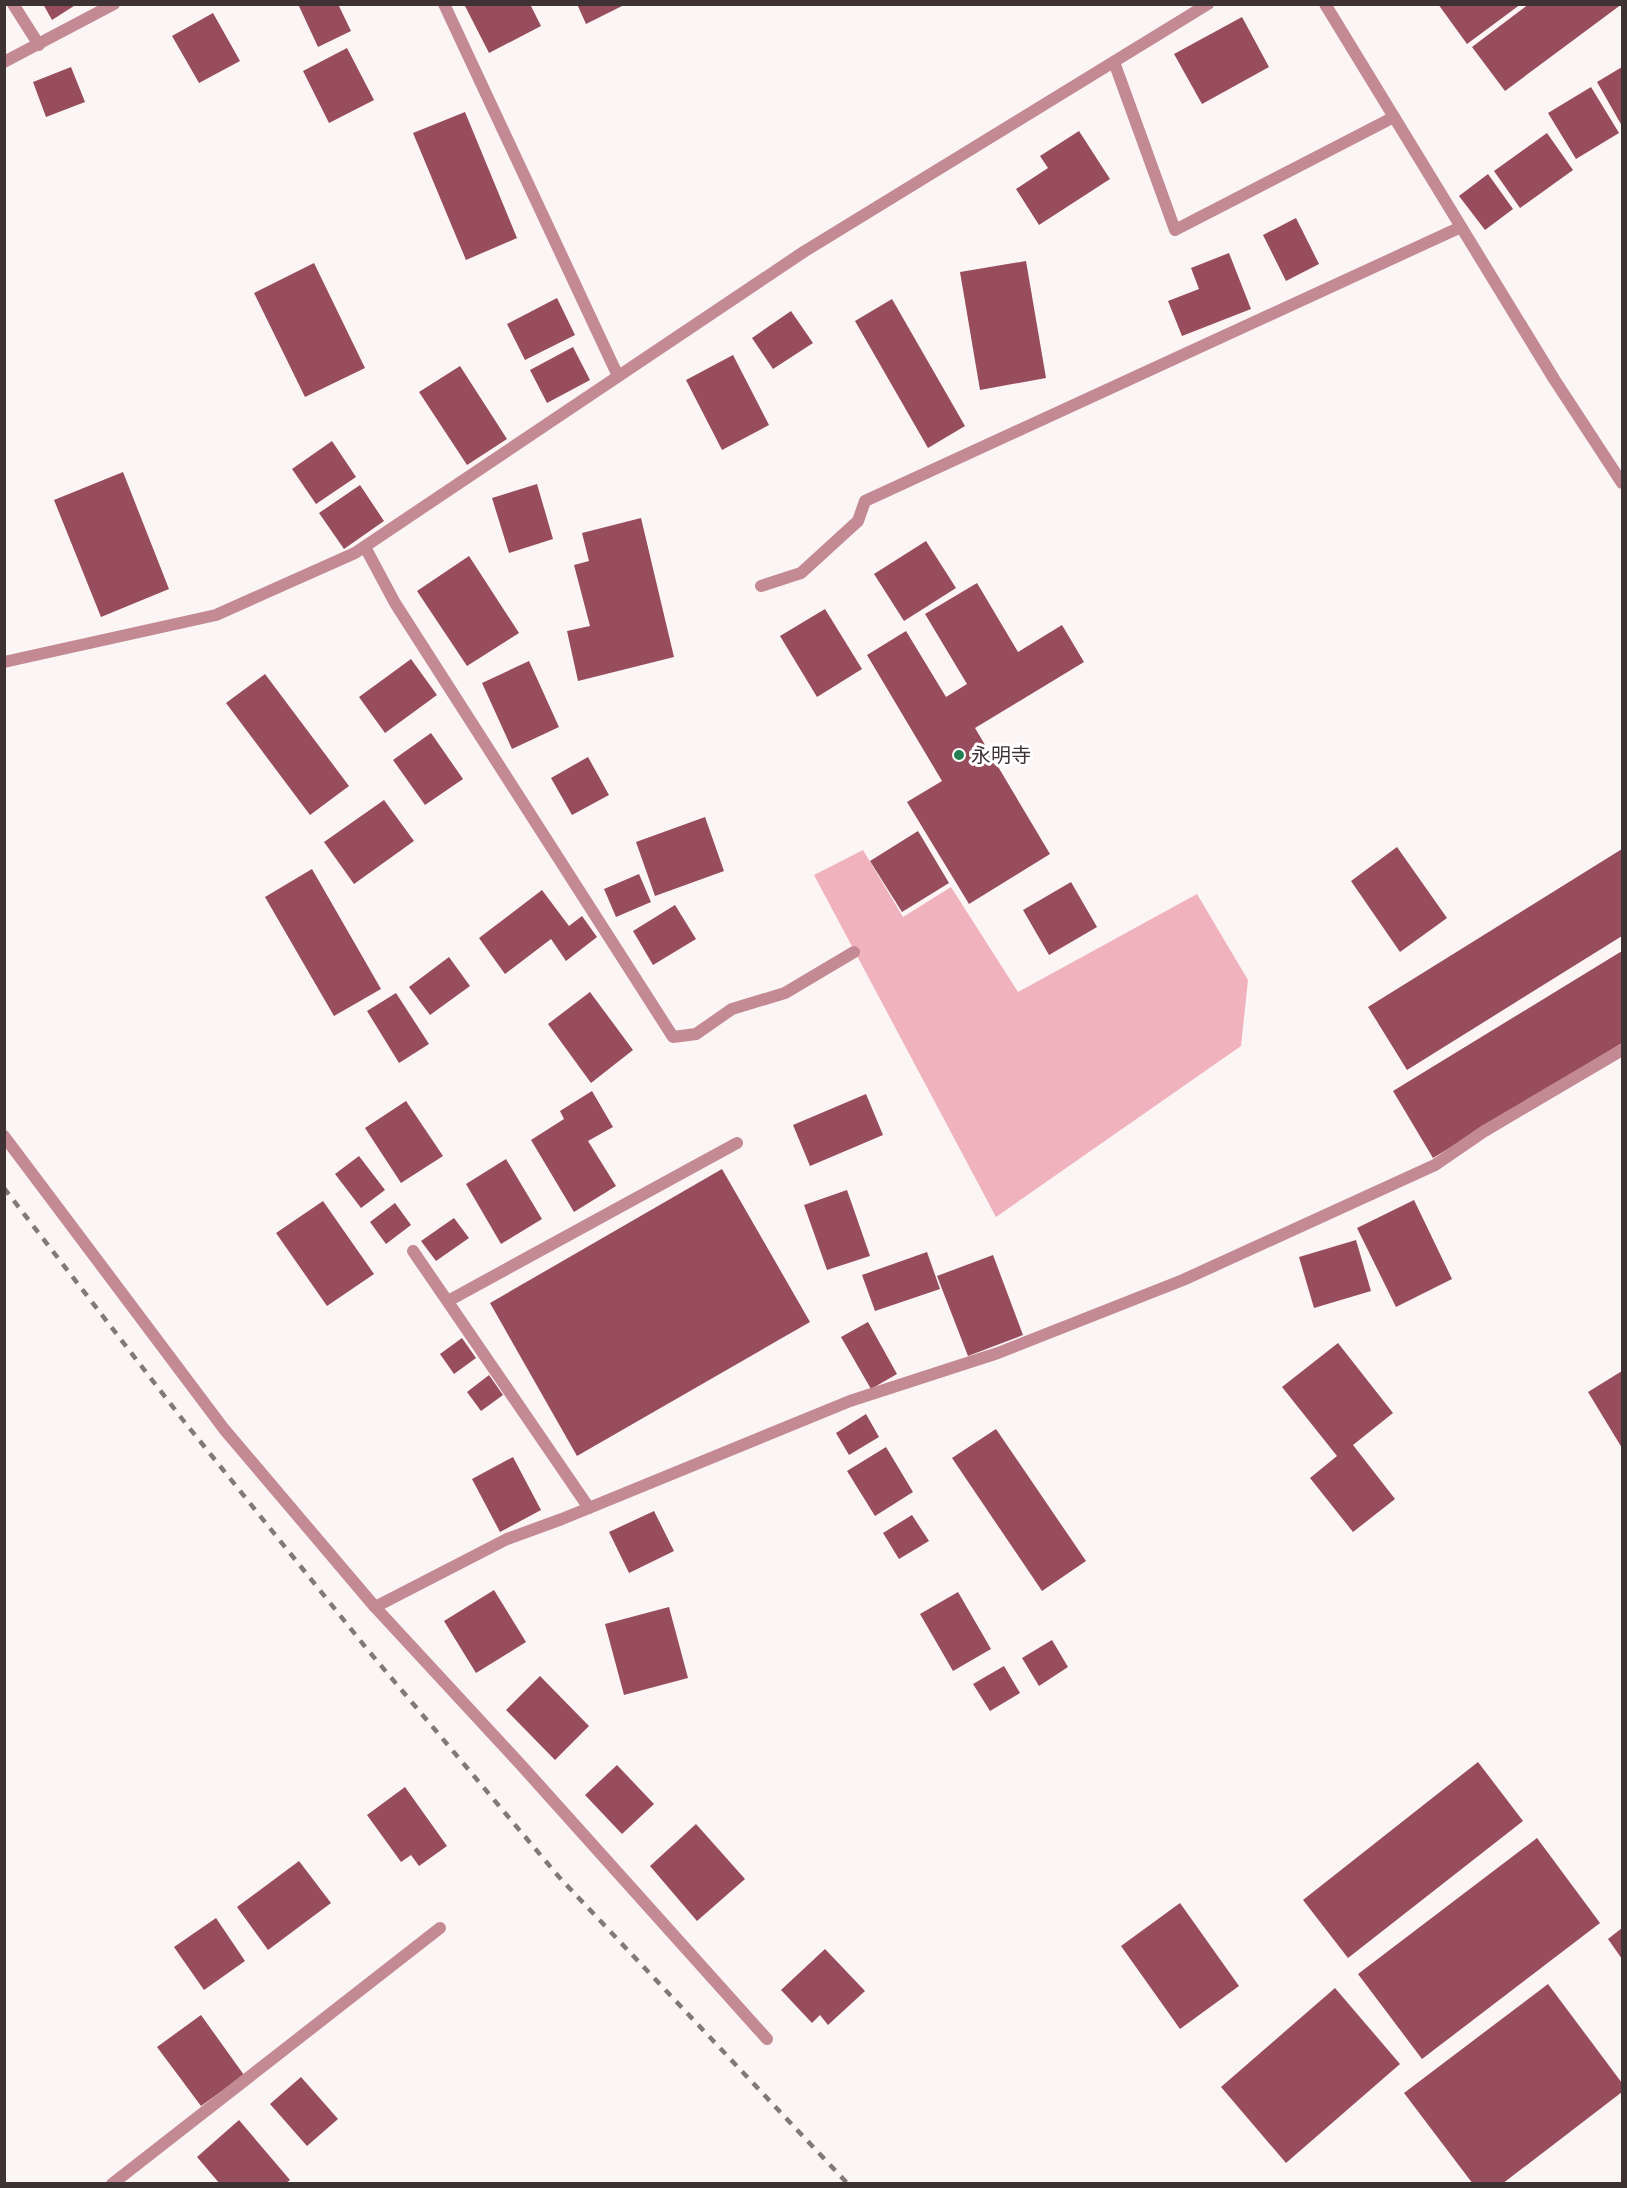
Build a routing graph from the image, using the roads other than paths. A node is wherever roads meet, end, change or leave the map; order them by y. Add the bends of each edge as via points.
1 (13, 4) edge
2 (114, 4) edge
3 (444, 4) edge
4 (1208, 4) edge
5 (1325, 4) edge
6 (39, 45) junction
7 (4, 62) edge
8 (1114, 62) junction
9 (1394, 117) junction
10 (1461, 227) junction
11 (618, 376) junction
12 (1623, 483) edge
13 (365, 547) junction
14 (761, 586) dead end
15 (4, 662) edge
16 (854, 952) dead end
17 (1623, 1050) edge
18 (4, 1136) edge
19 (737, 1143) dead end
20 (413, 1251) dead end
21 (448, 1301) junction
22 (589, 1508) junction
23 (375, 1607) junction
24 (440, 1928) dead end
25 (767, 2039) dead end
26 (112, 2184) edge

1 - 6 street
2 - 6 street
3 - 11 street
4 - 8 street
5 - 9 street
6 - 7 street
8 - 9 street via 1175,230
8 - 11 street via 805,251
9 - 10 street
10 - 12 street
10 - 14 street via 865,501 858,521 801,573
11 - 13 street
13 - 15 street via 216,615
13 - 16 street via 395,603 673,1037 696,1034 732,1010 785,993
17 - 22 street via 1483,1132 1435,1165 1183,1280 998,1353 850,1401
18 - 23 street via 224,1429
19 - 21 street
20 - 21 street
21 - 22 street
22 - 23 street via 507,1539
23 - 25 street
24 - 26 street

